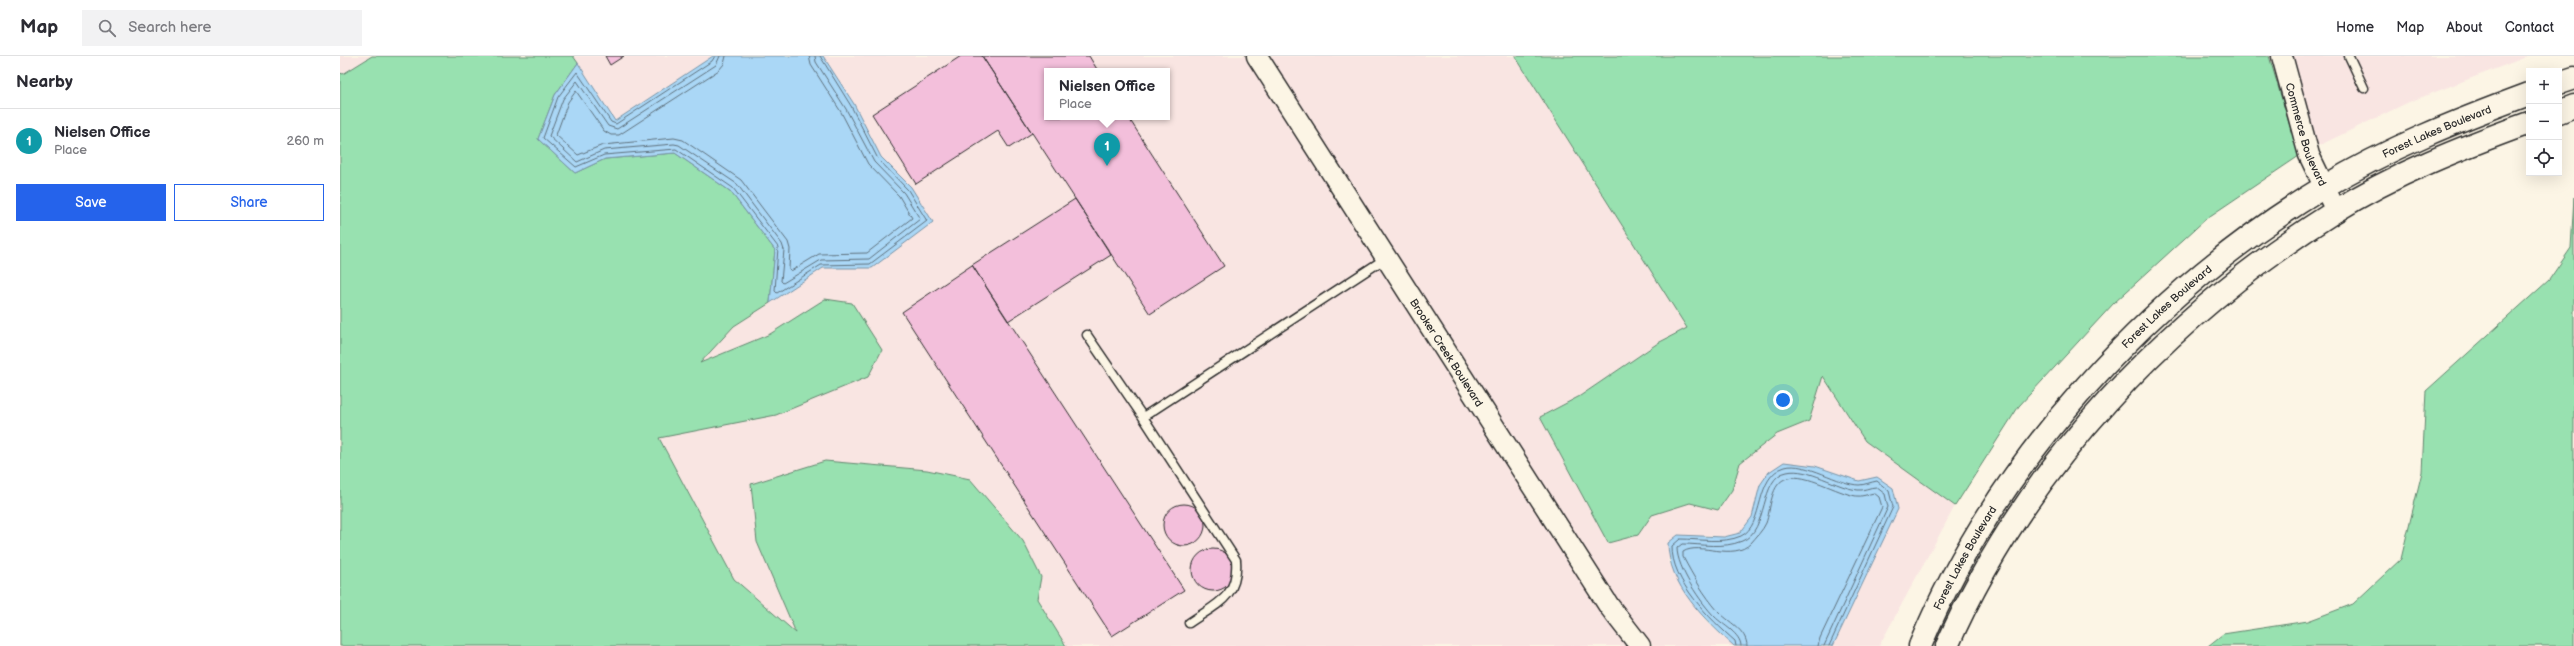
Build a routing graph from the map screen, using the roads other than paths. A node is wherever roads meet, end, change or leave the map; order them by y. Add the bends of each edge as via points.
1 (1258, 56) edge
2 (2282, 56) edge
3 (2349, 56) edge
4 (2574, 78) edge
5 (2562, 82) edge
6 (2364, 88) dead end
7 (2526, 95) edge
8 (2574, 106) edge
9 (2562, 111) edge
10 (2526, 124) edge
11 (2324, 187) junction
12 (2336, 211) junction
13 (1386, 258) junction
14 (1087, 335) dead end
15 (1143, 417) junction
16 (1189, 623) dead end
17 (1640, 646) edge
18 (1920, 646) edge
19 (1947, 646) edge

1 - 13 street, Brooker Creek Boulevard
2 - 11 street, Commerce Boulevard via 2309,155
3 - 6 lane
4 - 5 main road
7 - 11 main road, Forest Lakes Boulevard via 2424,136
8 - 9 main road
10 - 12 main road, Forest Lakes Boulevard via 2433,161
11 - 12 street, Commerce Boulevard
11 - 18 main road, Forest Lakes Boulevard via 2248,239 2188,286 2133,337 2082,392 2021,467 1993,510 1944,594
12 - 19 main road, Forest Lakes Boulevard via 2263,259 2206,305 2148,358 2112,397 2034,493 1994,555
13 - 15 lane
13 - 17 street, Brooker Creek Boulevard via 1608,606
14 - 15 lane
15 - 16 lane via 1236,560 1238,577 1229,594

